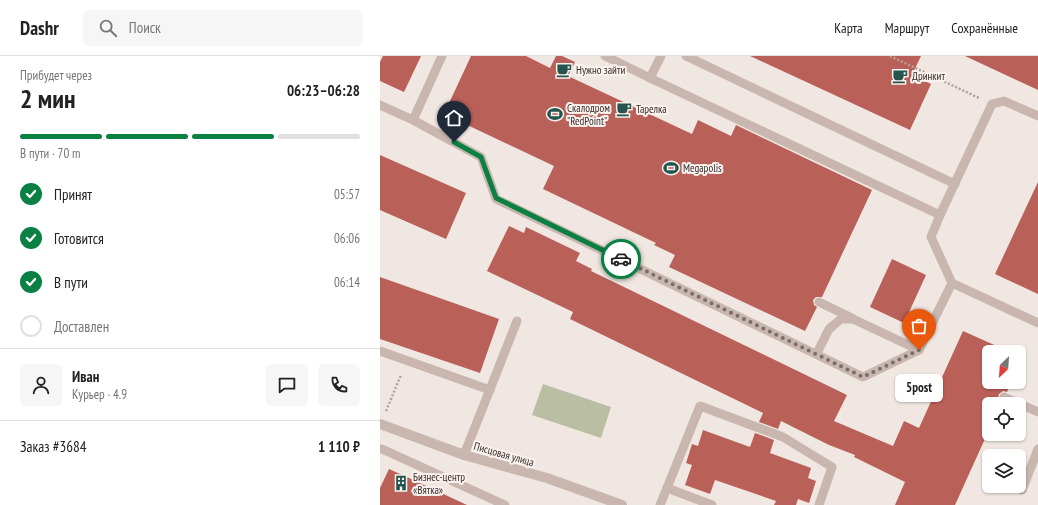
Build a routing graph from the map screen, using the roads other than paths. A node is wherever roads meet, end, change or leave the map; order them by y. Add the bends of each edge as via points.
1 (442, 56) edge
2 (605, 56) edge
3 (661, 56) edge
4 (686, 56) edge
5 (623, 60) edge
6 (650, 78) junction
7 (380, 105) edge
8 (1038, 116) edge
9 (413, 120) junction
10 (955, 184) junction
11 (940, 215) junction
12 (952, 283) junction
13 (819, 302) dead end
14 (853, 319) junction
15 (517, 321) dead end
16 (1038, 324) edge
17 (919, 350) junction
18 (380, 351) edge
19 (818, 351) dead end
20 (490, 390) junction
21 (1026, 407) edge
22 (1038, 412) edge
23 (380, 424) edge
24 (380, 449) edge
25 (1038, 449) edge
26 (464, 455) junction
27 (1026, 480) edge
28 (667, 488) junction
29 (618, 504) edge
30 (505, 505) edge
31 (660, 505) edge
32 (712, 505) edge
33 (819, 505) edge

1 - 9 lane
2 - 5 lane
3 - 6 lane
4 - 10 lane
5 - 6 lane
6 - 11 lane
7 - 9 lane
8 - 10 lane via 1004,101 992,104
9 - 17 lane via 481,157 496,198 863,377
10 - 11 lane
11 - 12 lane via 931,238
12 - 16 lane
12 - 17 lane
13 - 14 lane
14 - 17 lane
14 - 19 lane via 841,319 829,329
15 - 20 lane
18 - 20 lane
20 - 26 lane
21 - 22 lane
23 - 26 street, Писцовая улица
24 - 30 lane
25 - 27 lane
26 - 29 street, Писцовая улица via 547,478
28 - 31 lane
28 - 32 lane
28 - 33 lane via 700,406 783,437 832,467

